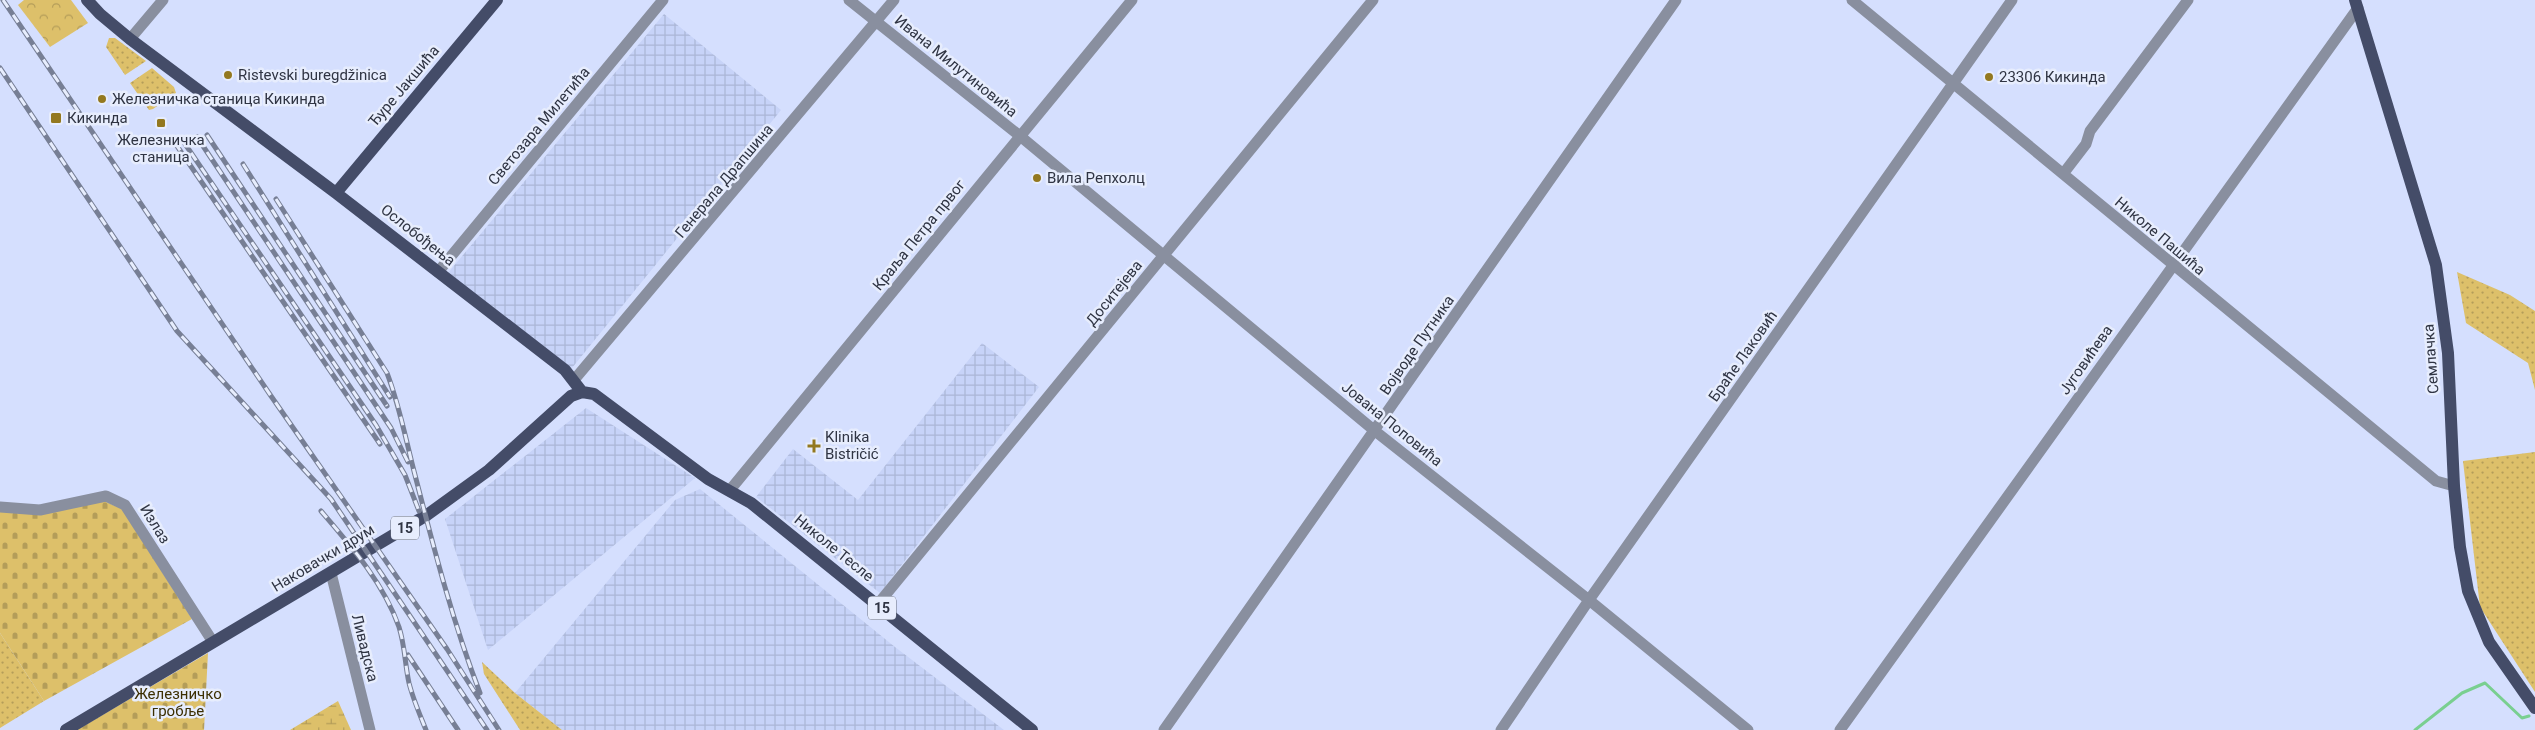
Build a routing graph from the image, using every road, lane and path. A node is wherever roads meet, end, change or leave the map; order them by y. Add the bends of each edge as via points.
1 (87, 0) edge
2 (163, 0) edge
3 (497, 0) edge
4 (663, 0) edge
5 (849, 0) edge
6 (894, 0) edge
7 (1132, 0) edge
8 (1373, 0) edge
9 (1676, 0) edge
10 (1852, 0) edge
11 (2012, 0) edge
12 (2188, 0) edge
13 (2357, 4) edge
14 (876, 22) junction
15 (130, 39) junction
16 (1954, 84) junction
17 (1020, 136) junction
18 (2063, 174) junction
19 (336, 193) junction
20 (1163, 256) junction
21 (2172, 265) junction
22 (438, 272) junction
23 (574, 380) junction
24 (582, 392) junction
25 (1376, 431) junction
26 (2454, 486) junction
27 (730, 490) junction
28 (0, 508) edge
29 (331, 573) junction
30 (1590, 600) junction
31 (878, 604) junction
32 (213, 642) junction
33 (2535, 708) edge
34 (66, 730) edge
35 (370, 730) edge
36 (1032, 730) edge
37 (1164, 730) edge
38 (1500, 730) edge
39 (1748, 730) edge
40 (1840, 730) edge

1 - 15 main road, Ослобођења
2 - 15 street
3 - 19 main road, Ђуре Јакшића
4 - 22 street, Светозара Милетића
5 - 14 street, Ивана Милутиновића
6 - 14 street, Генерала Драпшина
7 - 17 street, Краља Петра првог
8 - 20 street, Доситејева
9 - 25 street, Војводе Путника
10 - 16 street, Николе Пашића
11 - 16 street, Браће Лаковић
12 - 18 street via 2090,131 2086,144
13 - 21 street, Југовићева
13 - 26 main road, Семлачка via 2436,265 2448,353
14 - 17 street, Ивана Милутиновића
14 - 23 street, Генерала Драпшина
15 - 19 main road, Ослобођења
16 - 18 street, Николе Пашића
16 - 30 street, Браће Лаковић
17 - 20 street, Јована Поповића
17 - 27 street, Краља Петра првог
18 - 21 street, Николе Пашића
19 - 22 main road, Ослобођења
20 - 25 street, Јована Поповића
20 - 31 street, Доситејева
21 - 26 street, Николе Пашића via 2436,481
21 - 40 street, Југовићева
22 - 23 main road, Ослобођења
23 - 24 main road, Ослобођења
24 - 27 main road, 15 via 594,394 708,479
24 - 29 main road, Наковачки друм / 15 via 572,396 454,497
25 - 30 street, Јована Поповића
25 - 37 street, Војводе Путника
26 - 33 main road, Семлачка via 2462,561 2472,605 2499,659
27 - 31 main road, Николе Тесле / 15 via 752,503
28 - 32 street, Излаз via 40,510 106,496 125,505
29 - 32 main road, Наковачки друм / 15
29 - 35 street, Ливадска
30 - 38 street, Браће Лаковић
30 - 39 street, Јована Поповића
31 - 36 main road, Николе Тесле / 15
32 - 34 main road, Наковачки друм / 15

